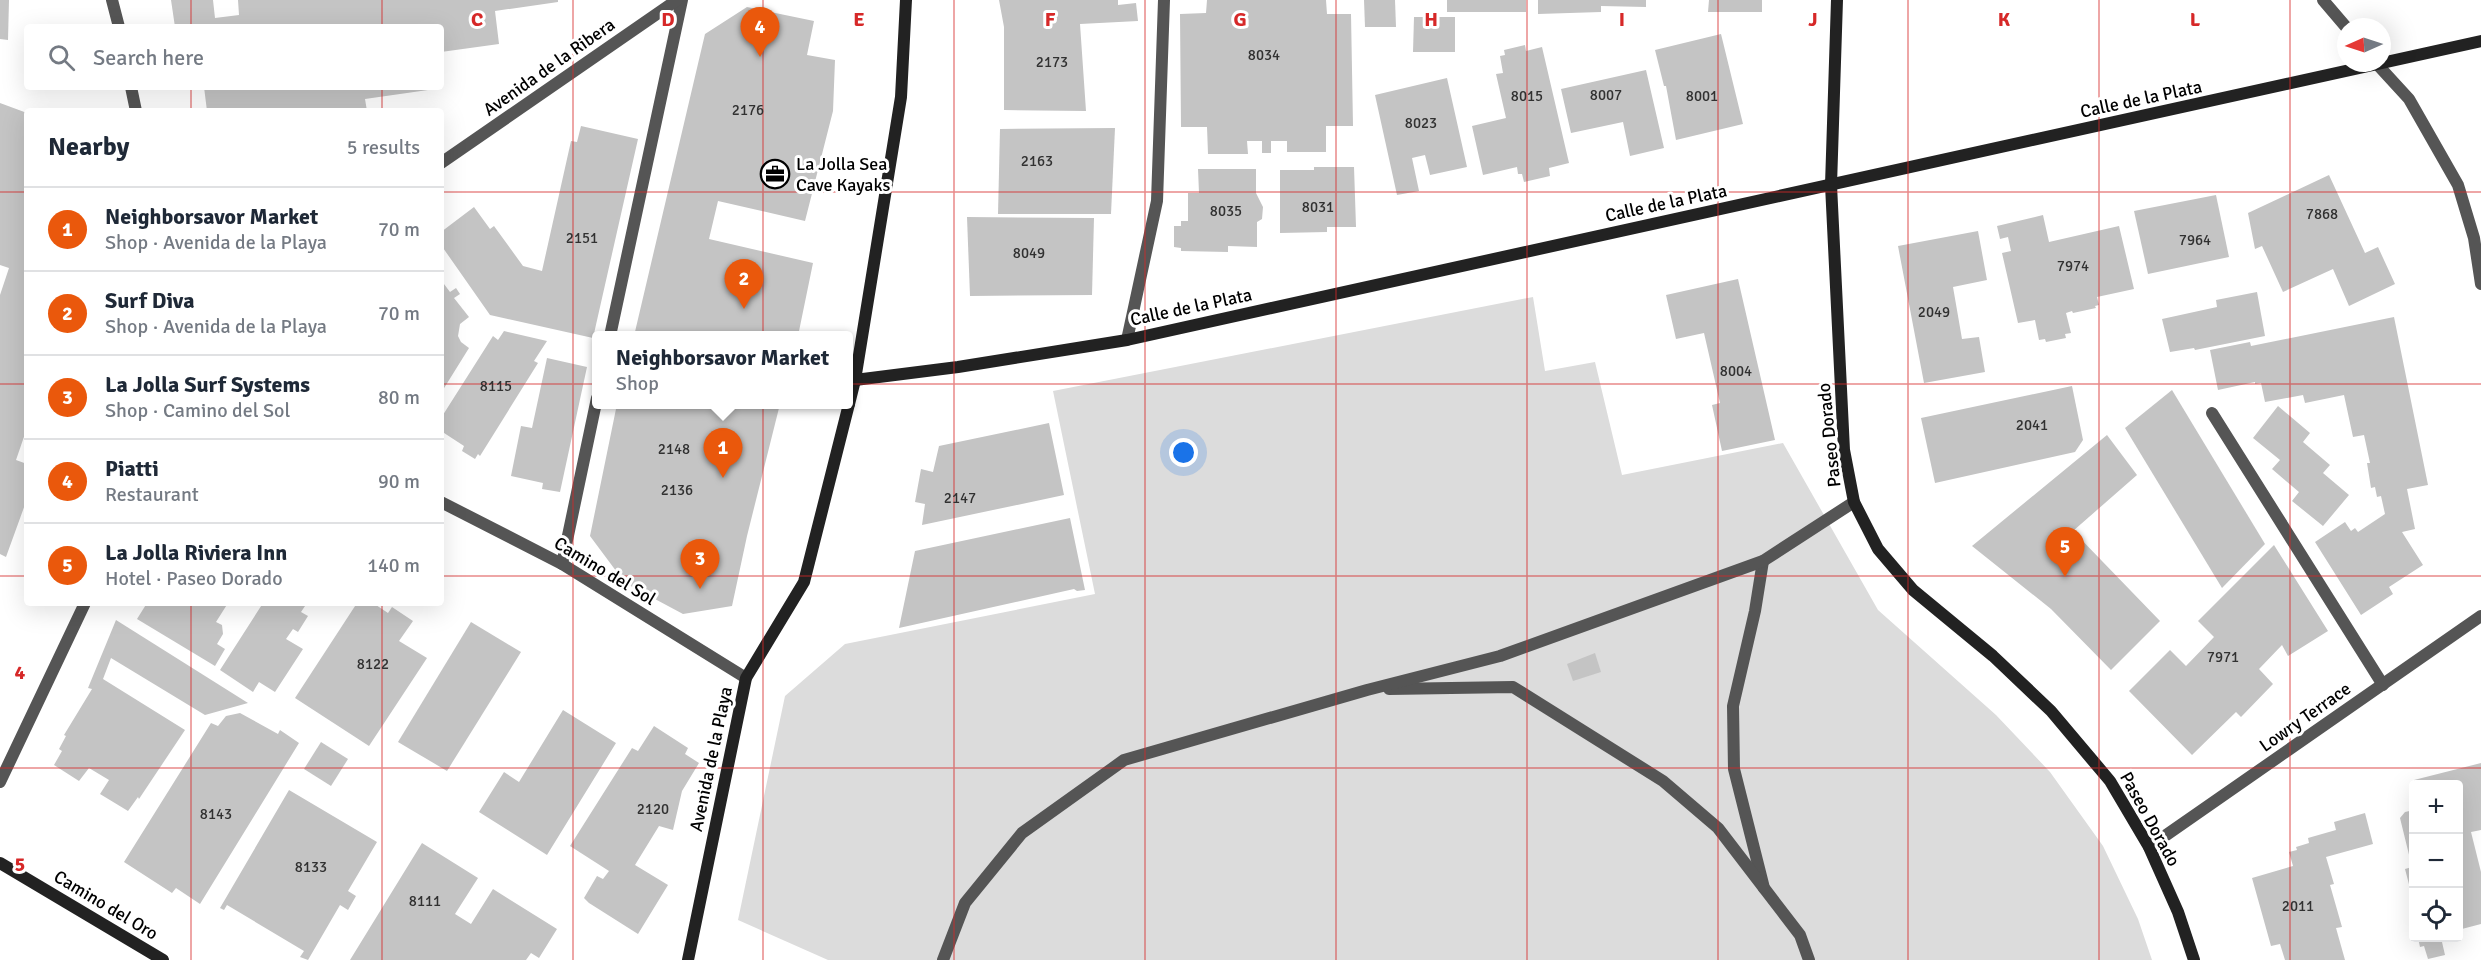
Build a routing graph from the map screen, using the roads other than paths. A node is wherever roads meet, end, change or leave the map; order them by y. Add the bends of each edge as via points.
1 (112, 0) edge
2 (677, 0) edge
3 (682, 0) edge
4 (906, 0) edge
5 (1164, 0) edge
6 (1837, 0) edge
7 (2323, 0) edge
8 (2338, 18) edge
9 (118, 24) edge
10 (2481, 41) edge
11 (2391, 61) edge
12 (2341, 72) edge
13 (2384, 72) edge
14 (132, 90) edge
15 (135, 108) edge
16 (444, 161) edge
17 (1831, 185) junction
18 (2481, 284) edge
19 (611, 331) edge
20 (1127, 340) junction
21 (855, 380) junction
22 (853, 388) edge
23 (595, 409) edge
24 (848, 409) edge
25 (2212, 413) dead end
26 (1854, 502) junction
27 (444, 504) edge
28 (1763, 561) junction
29 (562, 564) junction
30 (84, 606) edge
31 (2481, 616) edge
32 (746, 678) junction
33 (2383, 685) junction
34 (1367, 690) junction
35 (0, 782) edge
36 (2149, 847) junction
37 (0, 863) edge
38 (1764, 888) junction
39 (163, 960) edge
40 (688, 960) edge
41 (943, 960) edge
42 (1809, 960) edge
43 (2194, 960) edge

1 - 9 street
2 - 16 street, Avenida de la Ribera
3 - 19 street
4 - 21 street, Avenida de la Playa via 901,97
5 - 20 street via 1157,201
6 - 17 street, Paseo Dorado
7 - 8 street
10 - 11 street, Calle de la Plata
12 - 17 street, Calle de la Plata
13 - 18 street via 2409,99 2458,185 2474,238
14 - 15 street
17 - 20 street, Calle de la Plata
17 - 26 street, Paseo Dorado via 1844,450
20 - 21 street, Calle de la Plata
21 - 22 street, Avenida de la Playa
23 - 29 street
24 - 32 street, Avenida de la Playa via 804,582
25 - 33 street
26 - 28 street
26 - 36 street, Paseo Dorado via 1878,549 1913,590 1993,656 2051,711 2110,781
27 - 29 street, Camino del Sol
28 - 34 street via 1500,656
28 - 38 street via 1733,706 1734,769
29 - 32 street, Camino del Sol
30 - 35 street
31 - 33 street, Lowry Terrace
32 - 40 street, Avenida de la Playa
33 - 36 street, Lowry Terrace
34 - 38 street via 1513,687 1663,781 1718,828
34 - 41 street via 1124,760 1022,833 965,903
36 - 43 street, Paseo Dorado
37 - 39 street, Camino del Oro
38 - 42 street via 1800,935

